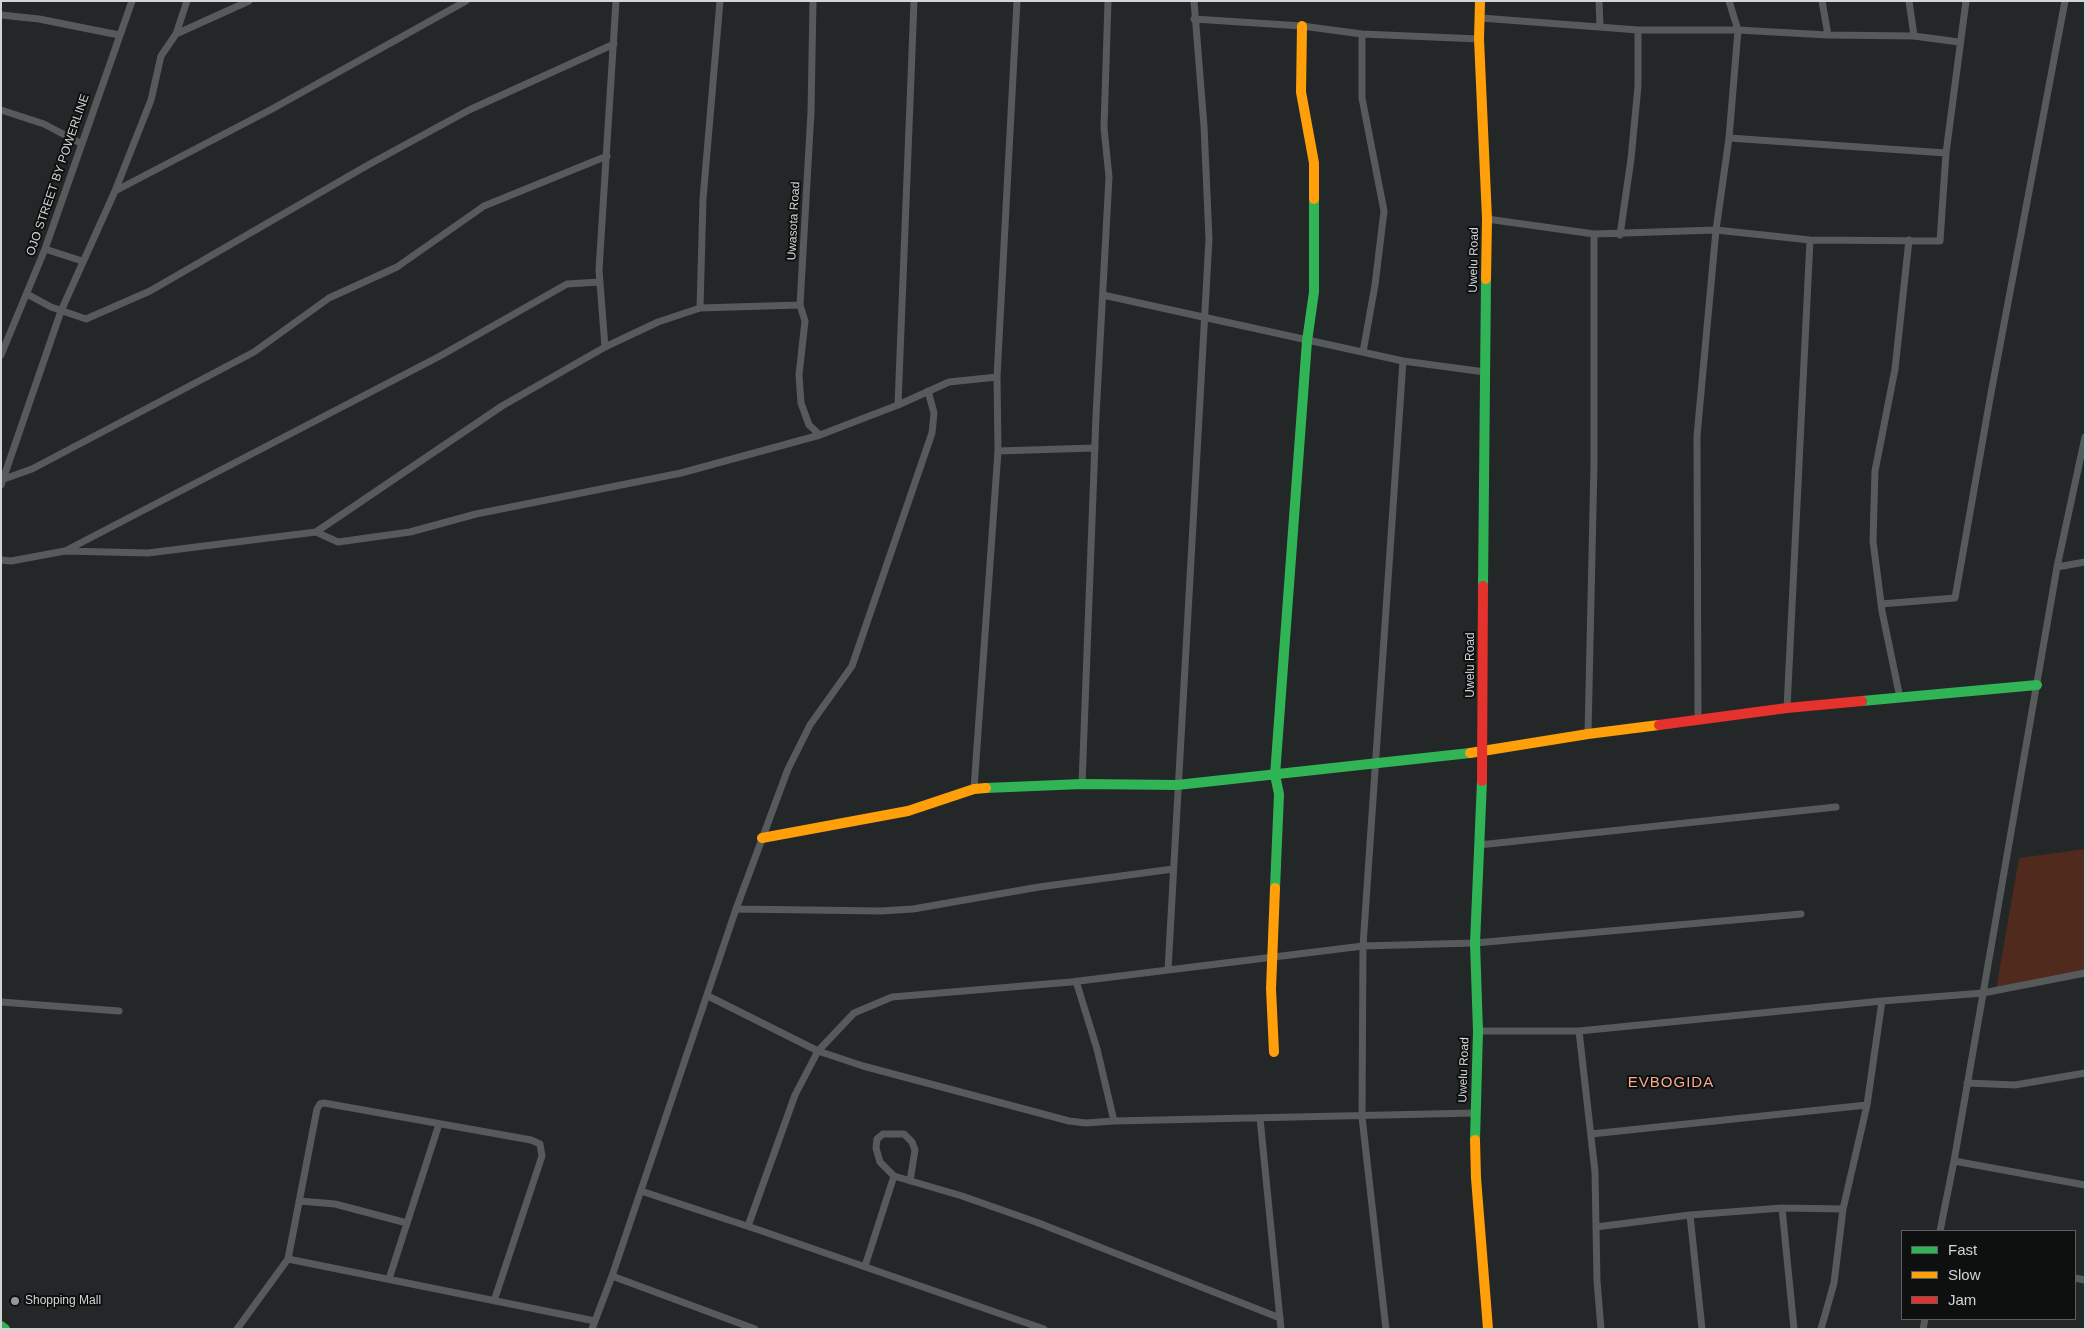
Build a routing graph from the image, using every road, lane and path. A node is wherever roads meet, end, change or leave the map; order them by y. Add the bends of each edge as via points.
1 (132, 1) edge
2 (187, 1) edge
3 (248, 1) edge
4 (466, 1) edge
5 (616, 1) edge
6 (720, 1) edge
7 (813, 1) edge
8 (914, 1) edge
9 (1017, 1) edge
10 (1108, 1) edge
11 (1194, 1) edge
12 (1480, 1) edge
13 (1599, 1) edge
14 (1729, 1) edge
15 (1822, 1) edge
16 (1909, 1) edge
17 (1966, 1) edge
18 (2065, 1) edge
19 (1, 16) edge
20 (1481, 18) junction
21 (1194, 20) junction
22 (1302, 26) junction
23 (1600, 27) junction
24 (1638, 30) junction
25 (1738, 30) junction
26 (176, 34) junction
27 (1362, 34) junction
28 (119, 35) junction
29 (1828, 35) junction
30 (1914, 36) junction
31 (1479, 39) junction
32 (1959, 42) junction
33 (614, 44) junction
34 (1, 110) edge
35 (1729, 138) junction
36 (82, 144) junction
37 (1946, 153) junction
38 (607, 156) junction
39 (115, 191) junction
40 (1487, 219) junction
41 (1716, 230) junction
42 (1594, 234) junction
43 (1620, 235) junction
44 (1810, 240) junction
45 (1908, 240) junction
46 (45, 249) junction
47 (82, 261) junction
48 (600, 282) junction
49 (27, 294) junction
50 (1103, 295) junction
51 (800, 306) junction
52 (700, 308) junction
53 (61, 311) junction
54 (1204, 318) junction
55 (1307, 341) junction
56 (605, 347) junction
57 (2, 350) edge
58 (1363, 352) junction
59 (1402, 361) junction
60 (1485, 372) junction
61 (997, 376) junction
62 (928, 391) junction
63 (898, 405) junction
64 (820, 435) junction
65 (2085, 437) edge
66 (1095, 448) junction
67 (998, 451) junction
68 (2, 482) edge
69 (316, 532) junction
70 (65, 551) junction
71 (1, 560) edge
72 (2085, 562) edge
73 (2057, 567) junction
74 (1881, 604) junction
75 (2037, 685) junction
76 (1900, 698) junction
77 (1787, 708) junction
78 (1698, 720) junction
79 (1588, 734) junction
80 (1483, 752) junction
81 (1376, 765) junction
82 (1275, 775) junction
83 (1082, 784) junction
84 (1177, 785) junction
85 (974, 789) junction
86 (1836, 808) dead end
87 (762, 838) junction
88 (1479, 845) junction
89 (1174, 869) junction
90 (736, 909) junction
91 (1801, 914) dead end
92 (1475, 943) junction
93 (1363, 946) junction
94 (1272, 957) junction
95 (1168, 970) junction
96 (2085, 973) edge
97 (1076, 982) junction
98 (1983, 992) junction
99 (708, 996) junction
100 (1882, 1000) junction
101 (1, 1002) edge
102 (119, 1012) dead end
103 (1478, 1031) junction
104 (1579, 1031) junction
105 (818, 1051) junction
106 (1274, 1052) dead end
107 (2085, 1073) edge
108 (1966, 1083) junction
109 (1867, 1105) junction
110 (1475, 1114) junction
111 (1362, 1117) junction
112 (1260, 1118) junction
113 (1114, 1121) junction
114 (439, 1124) junction
115 (1591, 1134) junction
116 (1954, 1161) junction
117 (894, 1176) junction
118 (910, 1181) junction
119 (2085, 1185) edge
120 (641, 1192) junction
121 (299, 1201) junction
122 (1782, 1208) junction
123 (1843, 1209) junction
124 (1690, 1215) junction
125 (407, 1224) junction
126 (748, 1226) junction
127 (1596, 1227) junction
128 (1940, 1230) edge
129 (288, 1259) junction
130 (864, 1266) junction
131 (612, 1276) junction
132 (389, 1279) junction
133 (494, 1300) junction
134 (1280, 1318) junction
135 (595, 1321) junction
136 (1, 1326) edge
137 (5, 1329) edge
138 (236, 1329) edge
139 (592, 1329) edge
140 (755, 1329) edge
141 (1044, 1329) edge
142 (1281, 1329) edge
143 (1386, 1329) edge
144 (1488, 1329) edge
145 (1601, 1329) edge
146 (1702, 1329) edge
147 (1794, 1329) edge
148 (1821, 1329) edge

1 - 28 street, OJO STREET BY POWERLINE
2 - 26 street
3 - 26 street
4 - 39 street via 272,109
5 - 33 street
6 - 52 street via 704,199
7 - 51 street, Uwasota Road via 811,112
8 - 63 street
9 - 61 street
10 - 50 street via 1104,128 1109,177
11 - 21 street
12 - 20 street, Uwelu Road
13 - 23 street
14 - 25 street
15 - 29 street
16 - 30 street
17 - 32 street
18 - 74 street via 1955,598
19 - 28 street via 39,19
20 - 23 street
20 - 31 street, Uwelu Road
21 - 22 street
21 - 54 street via 1204,126 1209,239
22 - 27 street
22 - 55 street via 1301,92 1314,163 1314,292
23 - 24 street
24 - 25 street
24 - 43 street via 1637,95
25 - 29 street
25 - 35 street
26 - 39 street via 161,56 151,100
27 - 31 street
27 - 58 street via 1362,98 1384,211
28 - 36 street, OJO STREET BY POWERLINE
29 - 30 street
30 - 32 street
31 - 40 street, Uwelu Road
32 - 37 street
33 - 38 street
33 - 53 street via 469,110 150,291 86,319
34 - 36 street via 44,124
35 - 37 street
35 - 41 street
36 - 46 street, OJO STREET BY POWERLINE
37 - 45 street via 1940,241
38 - 48 street
38 - 68 street via 484,206 397,267 329,298 254,352
39 - 47 street
40 - 42 street
40 - 60 street, Uwelu Road
41 - 43 street
41 - 44 street
41 - 78 street via 1697,436
42 - 43 street
42 - 79 street via 1594,464
44 - 45 street
44 - 77 street
45 - 74 street via 1895,368 1875,471 1873,541
46 - 47 street
46 - 49 street, OJO STREET BY POWERLINE
47 - 53 street
48 - 56 street
48 - 70 street via 566,284 440,356
49 - 53 street
49 - 57 street, OJO STREET BY POWERLINE
50 - 54 street
50 - 66 street
51 - 52 street
51 - 64 street, Uwasota Road via 805,321 799,375 801,403 809,425
52 - 56 street via 658,322
53 - 68 street
54 - 55 street
54 - 84 street
55 - 58 street
55 - 82 street
56 - 69 street via 502,406
58 - 59 street
59 - 60 street
59 - 81 street
60 - 80 street, Uwelu Road
61 - 62 street via 948,382
61 - 67 street
62 - 63 street
62 - 87 street via 934,413 932,433 852,666 810,725 788,769
63 - 64 street
64 - 69 street via 681,473 476,514 410,532 338,542
65 - 73 street
66 - 67 street
66 - 83 street
67 - 85 street
69 - 70 street via 148,554
70 - 71 street
72 - 73 street
73 - 75 street
74 - 76 street
75 - 76 street
75 - 98 street
76 - 77 street
77 - 78 street
78 - 79 street
79 - 80 street
80 - 81 street
80 - 88 street, Uwelu Road
81 - 82 street
81 - 93 street
82 - 84 street
82 - 94 street via 1280,794
83 - 84 street
83 - 85 street
84 - 89 street
85 - 87 street via 908,811
86 - 88 street
87 - 90 street
88 - 92 street, Uwelu Road
89 - 90 street via 1039,887 913,909
89 - 95 street
90 - 99 street
91 - 92 street
92 - 93 street
92 - 103 street, Uwelu Road
93 - 94 street
93 - 111 street
94 - 95 street
94 - 106 street
95 - 97 street
96 - 98 street
97 - 105 street via 892,996 854,1013
97 - 113 street via 1098,1049
98 - 100 street
98 - 108 street
99 - 105 street
99 - 120 street
100 - 104 street
100 - 109 street
101 - 102 street
103 - 104 street
103 - 110 street, Uwelu Road
104 - 115 street
105 - 113 street via 1069,1121
105 - 126 street via 795,1094
107 - 108 street via 2015,1085
108 - 116 street
109 - 115 street
109 - 123 street
110 - 111 street
110 - 144 street, Uwelu Road via 1476,1178
111 - 112 street
111 - 143 street
112 - 113 street
112 - 134 street
114 - 121 street via 320,1104
114 - 125 street
114 - 133 street via 540,1144 542,1156
115 - 127 street
116 - 119 street
116 - 128 street
117 - 118 street
117 - 118 street via 880,1162 876,1148 877,1140 883,1134 904,1134 912,1142
117 - 130 street
118 - 134 street via 1036,1222
120 - 126 street
120 - 131 street
121 - 125 street via 335,1204
121 - 129 street
122 - 123 street
122 - 124 street
122 - 147 street
123 - 148 street via 1834,1283
124 - 127 street
124 - 146 street
125 - 132 street
126 - 130 street
127 - 145 street
129 - 132 street
129 - 138 street
130 - 141 street
131 - 135 street
131 - 140 street
132 - 133 street
133 - 135 street
134 - 142 street
135 - 139 street
136 - 137 street

